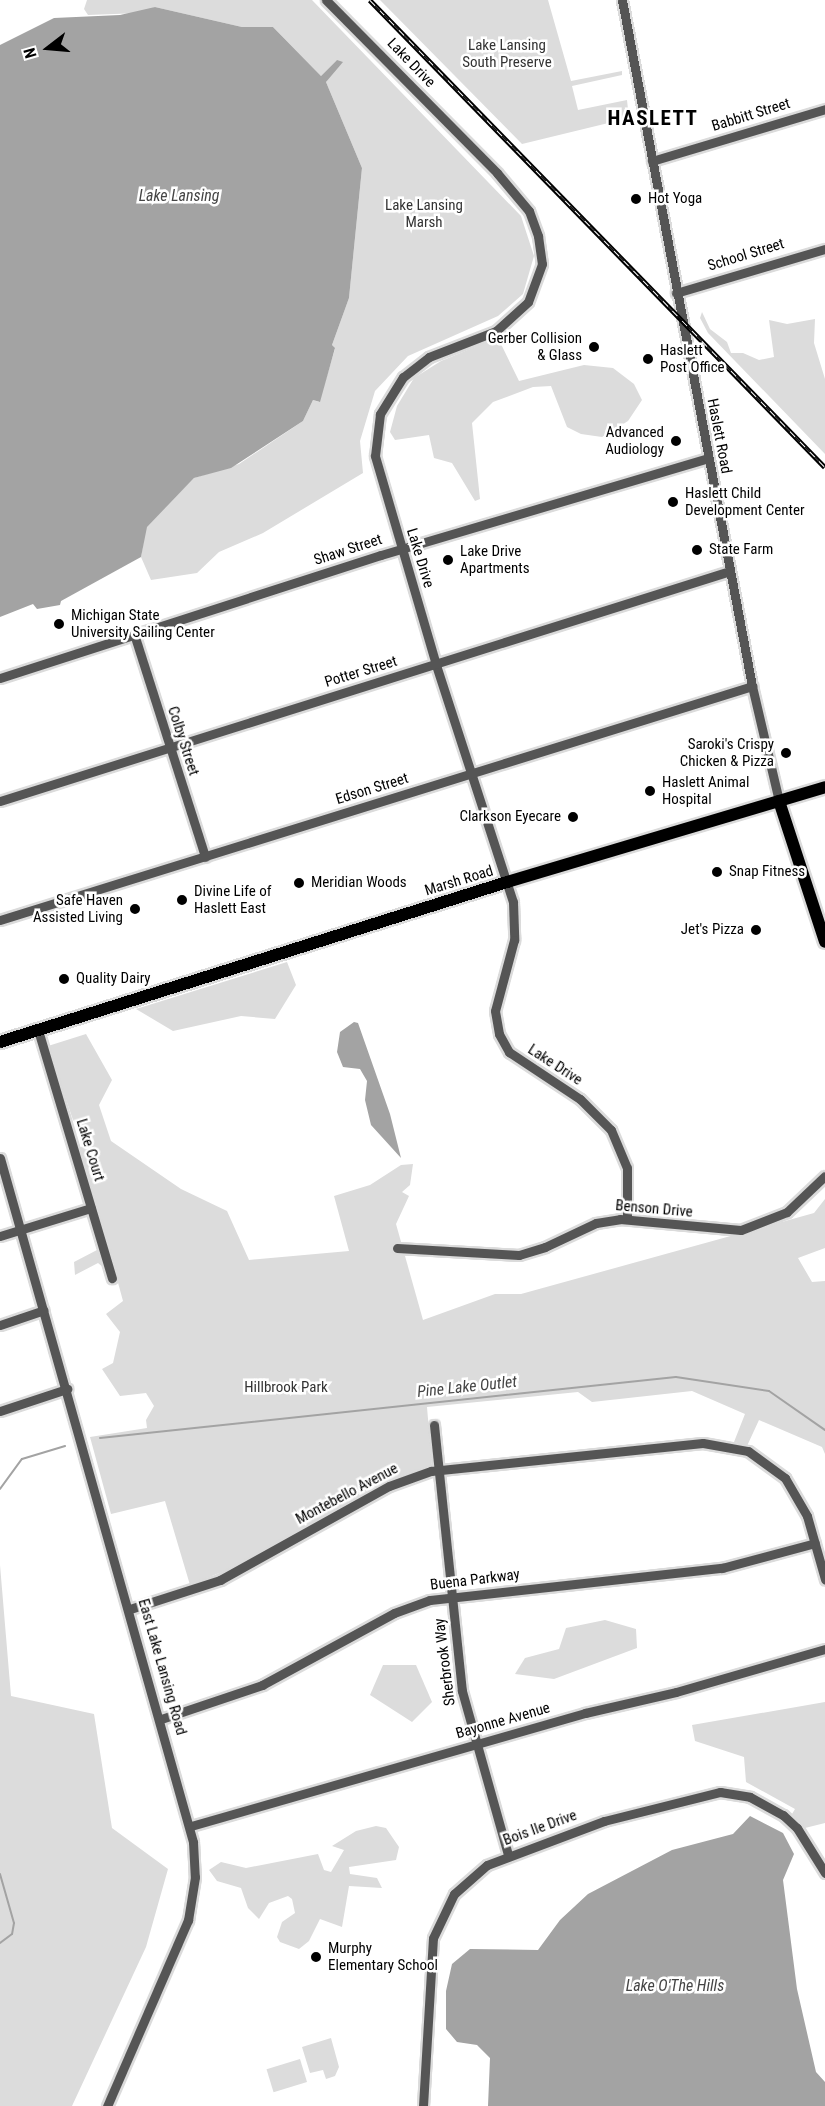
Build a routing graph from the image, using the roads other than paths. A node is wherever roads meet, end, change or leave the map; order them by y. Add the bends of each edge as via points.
1 (326, 0) edge
2 (622, 0) edge
3 (825, 109) edge
4 (652, 161) junction
5 (825, 249) edge
6 (676, 293) junction
7 (708, 458) junction
8 (402, 549) junction
9 (730, 571) junction
10 (134, 634) junction
11 (436, 665) junction
12 (0, 678) edge
13 (752, 686) junction
14 (170, 748) junction
15 (472, 773) junction
16 (825, 787) edge
17 (0, 801) edge
18 (778, 801) junction
19 (205, 857) junction
20 (507, 882) junction
21 (0, 920) edge
22 (825, 942) edge
23 (38, 1030) junction
24 (0, 1042) edge
25 (0, 1158) edge
26 (825, 1176) edge
27 (91, 1208) junction
28 (627, 1219) junction
29 (21, 1230) junction
30 (0, 1236) edge
31 (397, 1248) dead end
32 (112, 1278) dead end
33 (44, 1310) junction
34 (0, 1325) edge
35 (67, 1389) junction
36 (0, 1411) edge
37 (434, 1425) dead end
38 (440, 1469) junction
39 (814, 1543) junction
40 (825, 1579) edge
41 (453, 1596) junction
42 (130, 1609) junction
43 (825, 1649) edge
44 (161, 1719) junction
45 (475, 1744) junction
46 (191, 1826) junction
47 (508, 1855) junction
48 (825, 1873) edge
49 (107, 2106) edge
50 (423, 2106) edge

1 - 8 street, Lake Drive via 510,188 529,211 541,250 539,279 517,315 496,331 419,363 403,377 384,404 375,435 375,456
2 - 4 street, Haslett Road
3 - 4 street, Babbitt Street
4 - 6 street, Haslett Road
5 - 6 street, School Street
6 - 7 street, Haslett Road
7 - 8 street, Shaw Street
7 - 9 street, Haslett Road
8 - 10 street, Shaw Street
8 - 11 street, Lake Drive
9 - 11 street, Potter Street
9 - 13 street, Haslett Road
10 - 12 street, Shaw Street
10 - 14 street, Colby Street
11 - 14 street, Potter Street
11 - 15 street, Lake Drive
13 - 15 street, Edson Street
13 - 18 street, Haslett Road
14 - 17 street, Potter Street
14 - 19 street, Colby Street
15 - 19 street, Edson Street
15 - 20 street, Lake Drive
16 - 18 main road, Marsh Road
18 - 20 main road, Marsh Road
18 - 22 main road, Haslett Road
19 - 21 street, Edson Street
20 - 23 main road, Marsh Road
20 - 28 street, Lake Drive via 515,930 495,1011 499,1035 509,1052 589,1105 611,1130 627,1168
23 - 24 main road, Marsh Road
23 - 27 street, Lake Court
25 - 29 street, East Lake Lansing Road
26 - 28 street, Benson Drive via 788,1212 741,1230
27 - 29 street
27 - 32 street, Lake Court
28 - 31 street, Benson Drive via 596,1223 519,1255
29 - 30 street
29 - 33 street, East Lake Lansing Road
33 - 34 street
33 - 35 street, East Lake Lansing Road
35 - 36 street
35 - 42 street, East Lake Lansing Road
37 - 38 street, Sherbrook Way
38 - 39 street, Montebello Avenue via 703,1443 736,1447 761,1458 785,1478 801,1502
38 - 41 street, Sherbrook Way
38 - 42 street, Montebello Avenue via 389,1486 220,1580
39 - 40 street, Montebello Avenue
39 - 41 street, Buena Parkway via 722,1568
41 - 44 street, Buena Parkway via 394,1613 262,1685
41 - 45 street, Sherbrook Way via 462,1691
42 - 44 street, East Lake Lansing Road
43 - 45 street, Bayonne Avenue
44 - 46 street, East Lake Lansing Road
45 - 46 street, Bayonne Avenue
45 - 47 street, Sherbrook Way
46 - 49 street, East Lake Lansing Road via 195,1877 188,1920
47 - 48 street, Bois Ile Drive via 604,1821 720,1792 750,1797 783,1815 797,1828
47 - 50 street, Bois Ile Drive via 487,1865 462,1885 447,1905 433,1938

